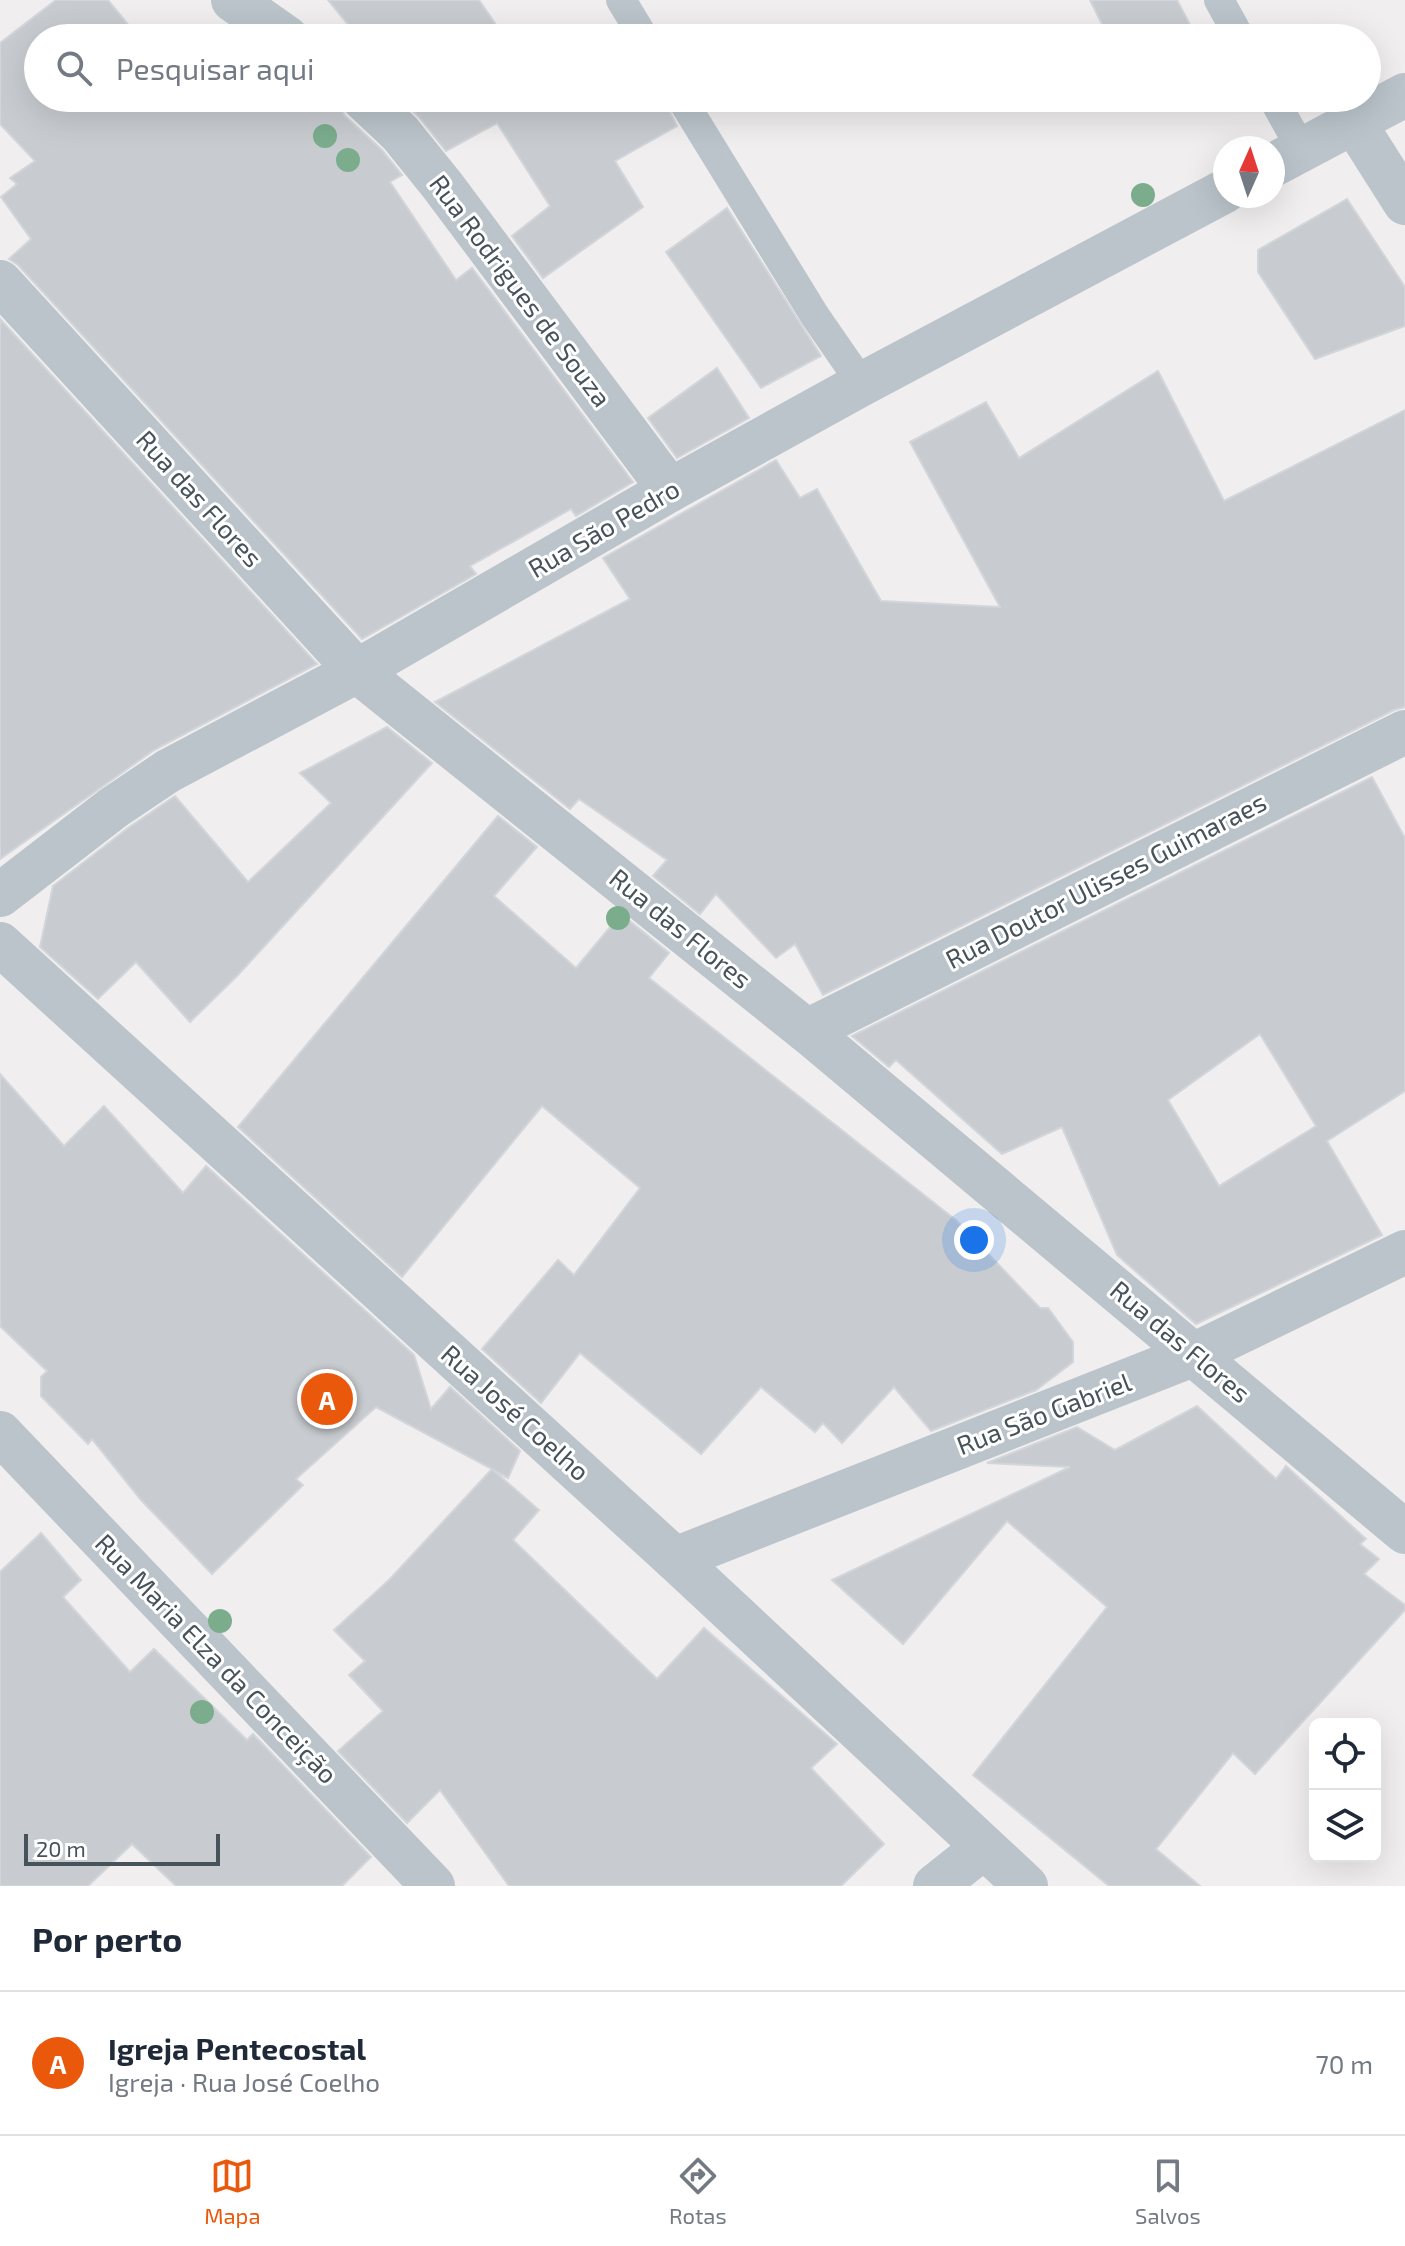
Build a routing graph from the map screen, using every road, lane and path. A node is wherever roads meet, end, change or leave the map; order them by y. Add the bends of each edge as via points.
1 (233, 0) edge
2 (621, 0) edge
3 (1219, 0) edge
4 (267, 24) edge
5 (636, 24) edge
6 (1232, 24) edge
7 (1405, 95) edge
8 (1381, 107) edge
9 (378, 112) edge
10 (690, 112) edge
11 (1277, 112) edge
12 (1371, 112) edge
13 (1353, 121) junction
14 (1288, 157) edge
15 (1213, 197) edge
16 (1405, 203) edge
17 (0, 282) edge
18 (862, 384) junction
19 (670, 490) junction
20 (357, 671) junction
21 (1405, 732) edge
22 (0, 895) edge
23 (0, 944) edge
24 (807, 1031) junction
25 (1405, 1252) edge
26 (1195, 1354) junction
27 (0, 1433) edge
28 (1405, 1532) edge
29 (675, 1559) junction
30 (983, 1848) junction
31 (433, 1886) edge
32 (935, 1886) edge
33 (1026, 1886) edge

1 - 4 street
2 - 5 lane
3 - 6 lane
7 - 8 street
9 - 19 street, Rua Rodrigues de Souza via 442,185
10 - 18 lane
11 - 14 lane
12 - 13 street
13 - 14 street
13 - 16 street
15 - 18 street, Rua São Pedro
17 - 20 street, Rua das Flores
18 - 19 street, Rua São Pedro
19 - 20 street, Rua São Pedro
20 - 22 street, Rua São Pedro via 168,771
20 - 24 street, Rua das Flores
21 - 24 street, Rua Doutor Ulisses Guimaraes
23 - 29 street, Rua José Coelho
24 - 26 street, Rua das Flores
25 - 26 street, Rua São Gabriel
26 - 28 street, Rua das Flores
26 - 29 street, Rua São Gabriel
27 - 31 street, Rua Maria Elza da Conceição
29 - 30 street, Rua José Coelho
30 - 32 street
30 - 33 street, Rua José Coelho

